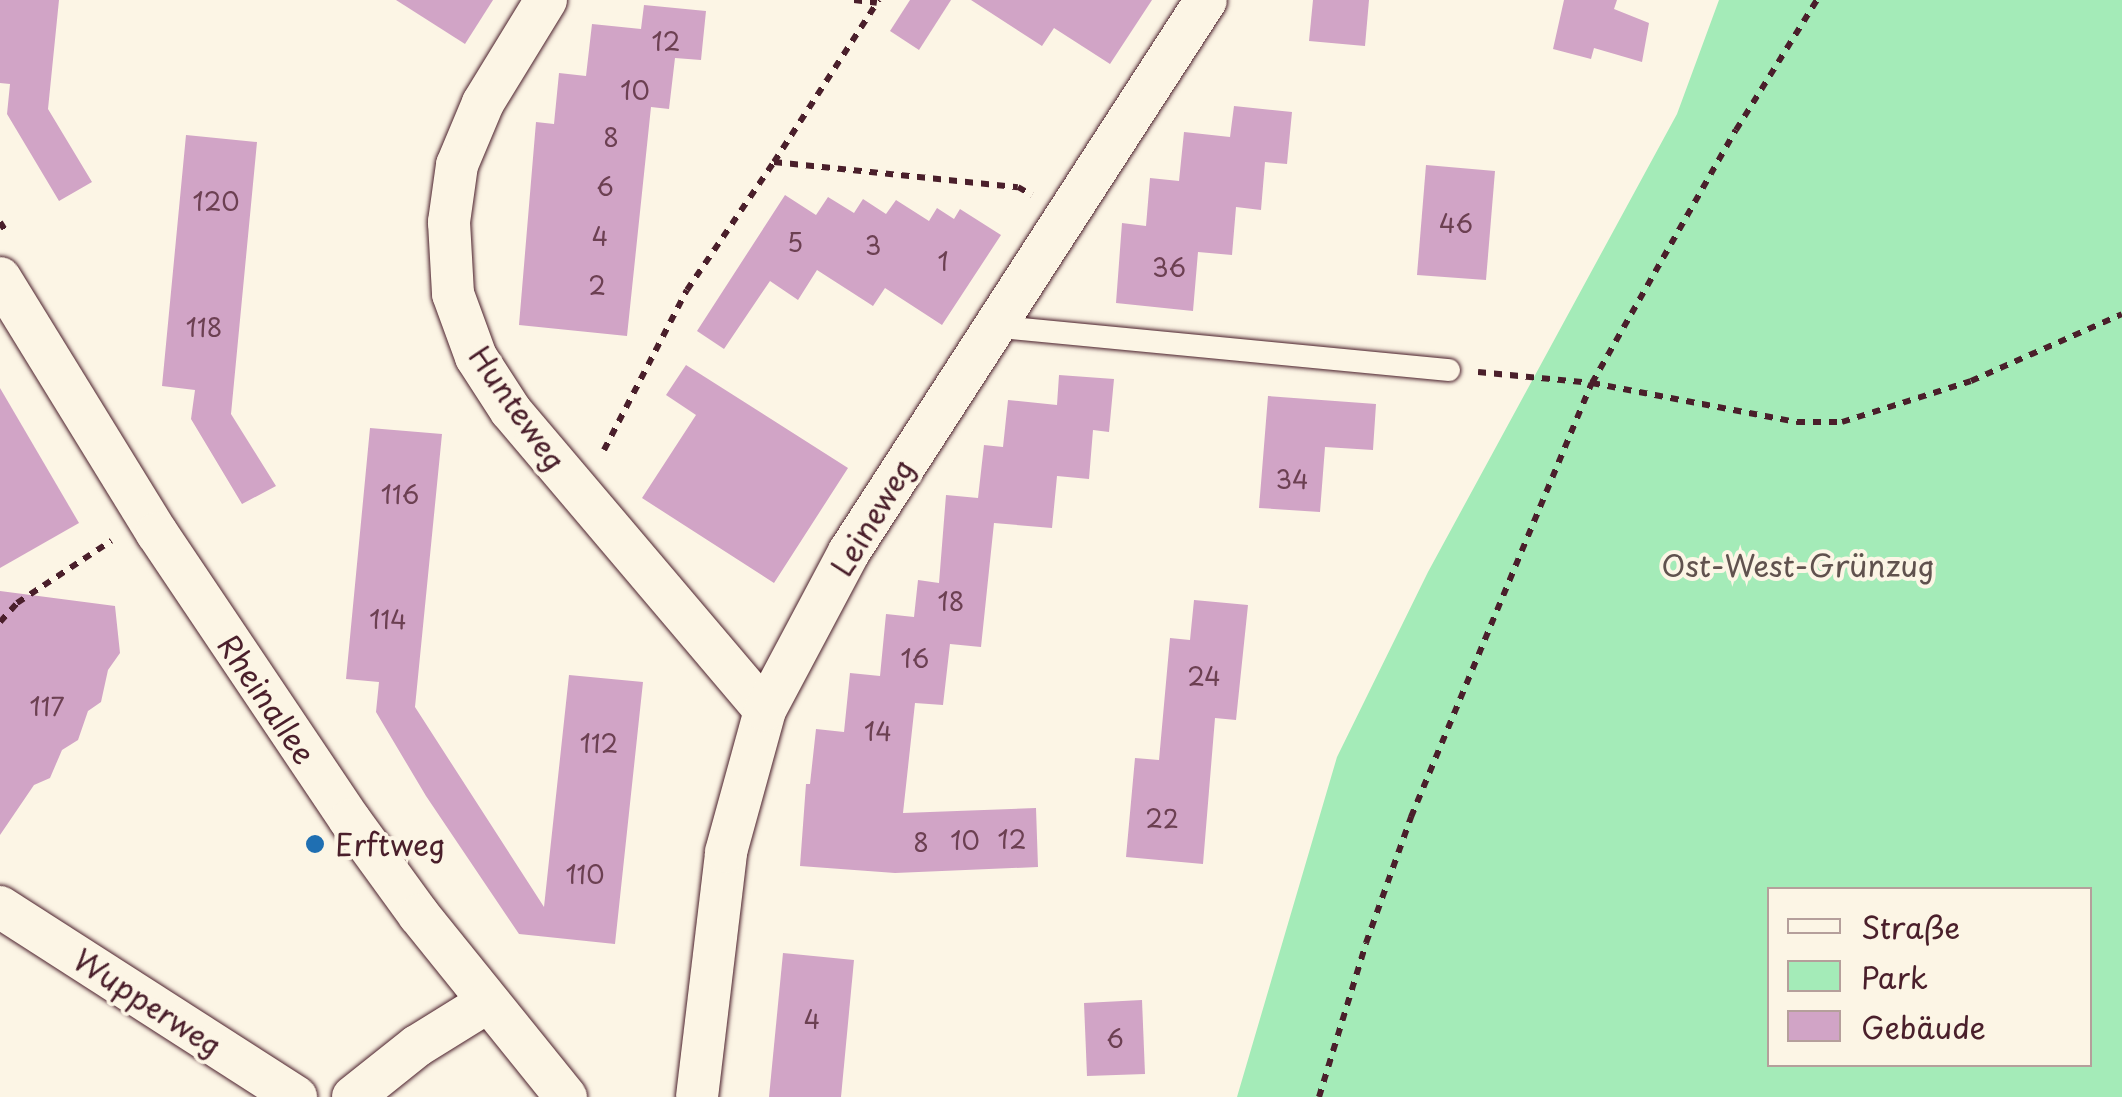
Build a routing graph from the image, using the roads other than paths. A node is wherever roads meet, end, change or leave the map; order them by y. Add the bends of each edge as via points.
1 (546, 0) edge
2 (1206, 0) edge
3 (0, 278) edge
4 (991, 326) junction
5 (1448, 370) dead end
6 (766, 710) junction
7 (0, 907) edge
8 (488, 1002) junction
9 (296, 1097) edge
10 (353, 1097) edge
11 (566, 1097) edge
12 (697, 1097) edge

1 - 6 street, Hunteweg via 483,102 457,165 448,222 452,294 476,357 512,411
2 - 4 street, Leineweg
3 - 8 street, Rheinallee via 253,680
4 - 5 lane
4 - 6 street, Leineweg via 849,552
6 - 12 street, Leineweg via 726,852
7 - 9 street, Wupperweg
8 - 10 street
8 - 11 street, Rheinallee

